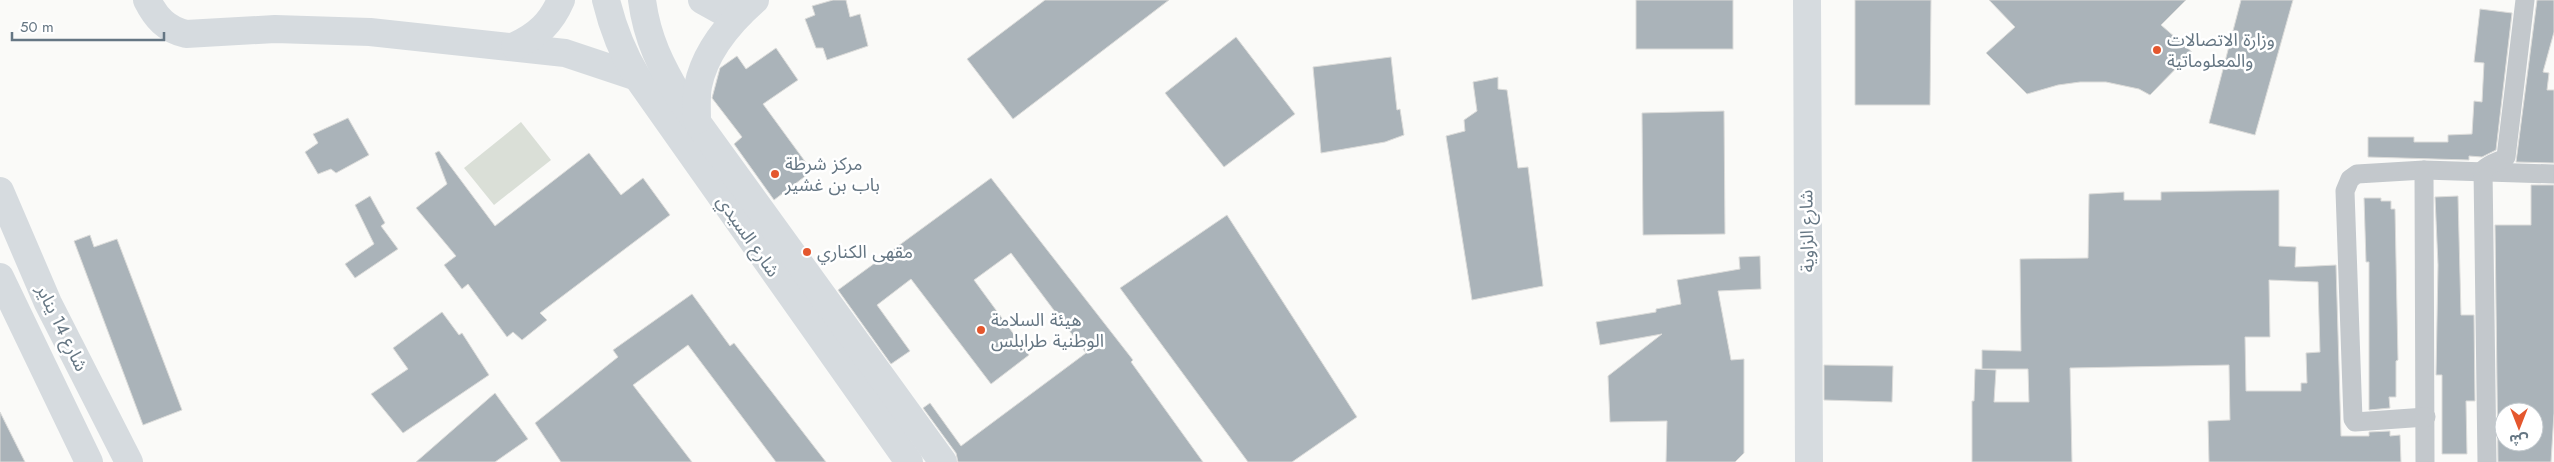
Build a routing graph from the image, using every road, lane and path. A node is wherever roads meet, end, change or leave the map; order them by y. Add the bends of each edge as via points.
1 (147, 0) edge
2 (561, 0) edge
3 (606, 0) edge
4 (642, 0) edge
5 (702, 0) edge
6 (1807, 0) edge
7 (2526, 0) edge
8 (748, 6) edge
9 (516, 46) junction
10 (637, 77) junction
11 (689, 110) junction
12 (2424, 170) junction
13 (2483, 170) junction
14 (2554, 174) edge
15 (0, 191) edge
16 (0, 277) edge
17 (890, 389) junction
18 (870, 408) junction
19 (2426, 417) junction
20 (90, 462) edge
21 (129, 462) edge
22 (909, 462) edge
23 (943, 462) edge
24 (1810, 462) edge
25 (2425, 462) edge
26 (2487, 462) edge

1 - 9 main road via 158,20 175,32 186,34 327,29
2 - 9 main road via 552,19 542,30
3 - 10 main road, شارع السيدي via 613,30
4 - 11 main road, شارع السيدي via 650,39
5 - 8 main road via 720,10
6 - 24 main road, شارع الزاوية
7 - 13 street via 2506,157
8 - 11 main road via 728,26 706,62
9 - 10 main road via 565,53
10 - 18 main road, شارع السيدي
11 - 17 main road, شارع السيدي
12 - 13 street
12 - 19 street
12 - 19 street via 2357,174 2350,179 2345,191 2353,419 2355,422
13 - 14 street
13 - 26 street
15 - 21 main road, شارع 14 يناير via 48,303
16 - 20 main road
17 - 18 main road
17 - 23 main road, شارع السيدي
18 - 22 main road, شارع السيدي
19 - 25 street

